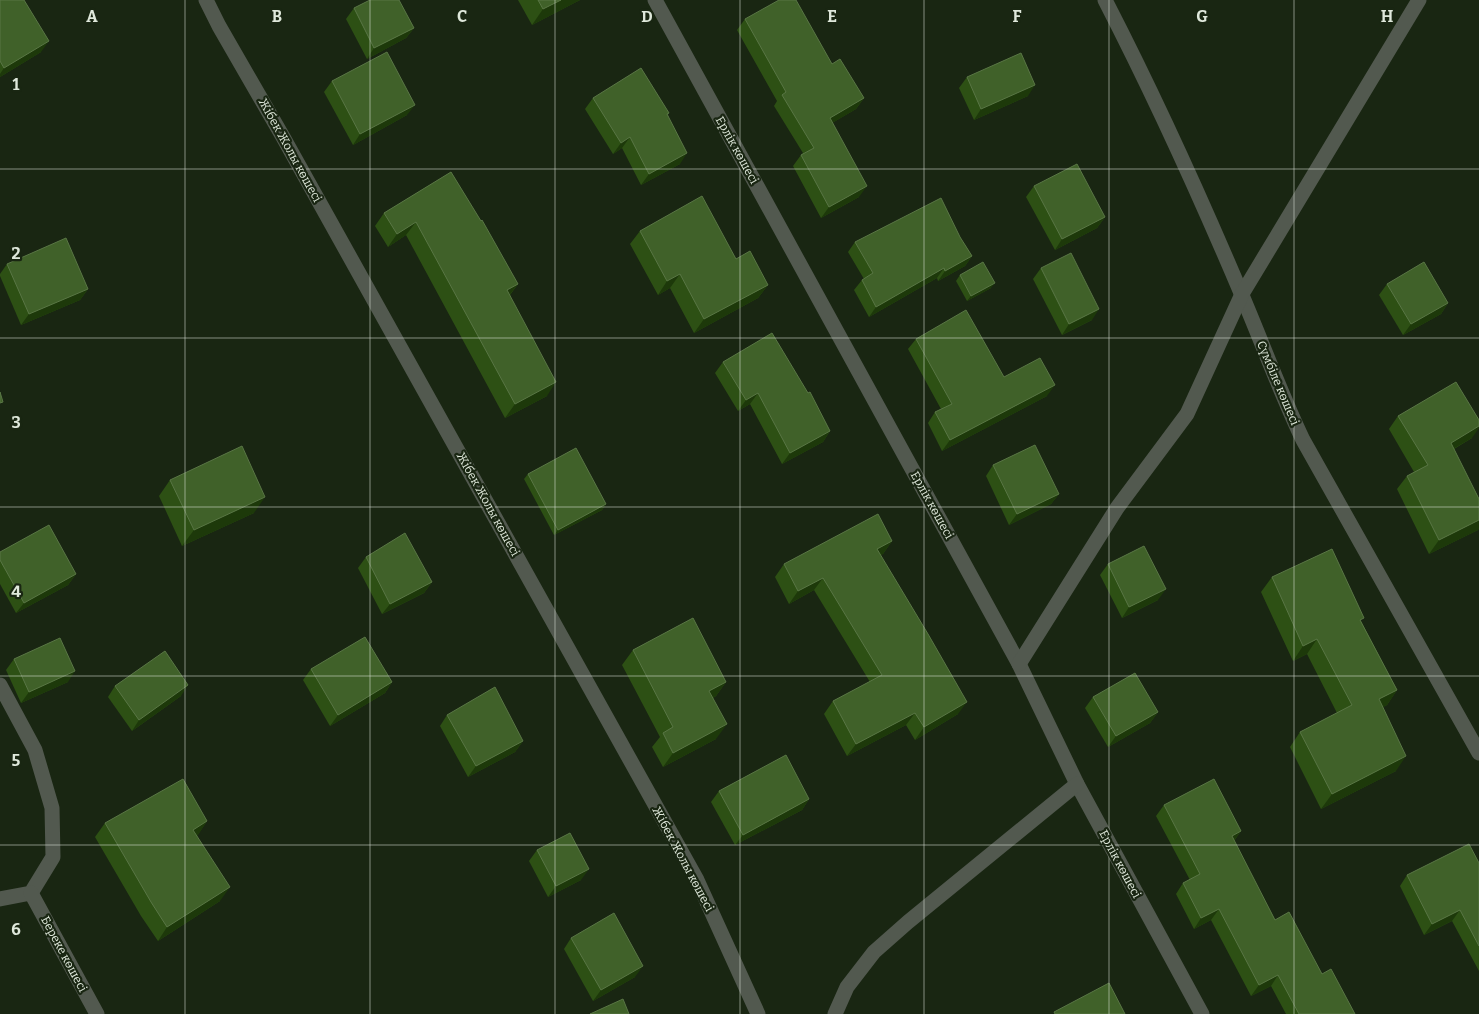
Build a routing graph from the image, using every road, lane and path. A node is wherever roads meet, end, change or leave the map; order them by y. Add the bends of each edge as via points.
1 (206, 0) edge
2 (655, 0) edge
3 (1105, 0) edge
4 (1419, 0) edge
5 (1242, 294) junction
6 (1019, 664) junction
7 (0, 685) edge
8 (1479, 753) edge
9 (1078, 784) junction
10 (31, 893) junction
11 (0, 899) edge
12 (97, 1014) edge
13 (758, 1014) edge
14 (835, 1014) edge
15 (1202, 1014) edge

1 - 13 street, Жібек Жолы көшесі via 697,880
2 - 6 street, Ерлік көшесі
3 - 5 street, Сүмбіле көшесі via 1139,67
4 - 5 street
5 - 6 street via 1187,414 1117,508
5 - 8 street, Сүмбіле көшесі via 1302,440
6 - 9 street, Ерлік көшесі
7 - 10 street via 35,750 52,808 53,857
9 - 14 street via 874,952 847,987
9 - 15 street, Ерлік көшесі
10 - 11 street
10 - 12 street, Береке көшесі

